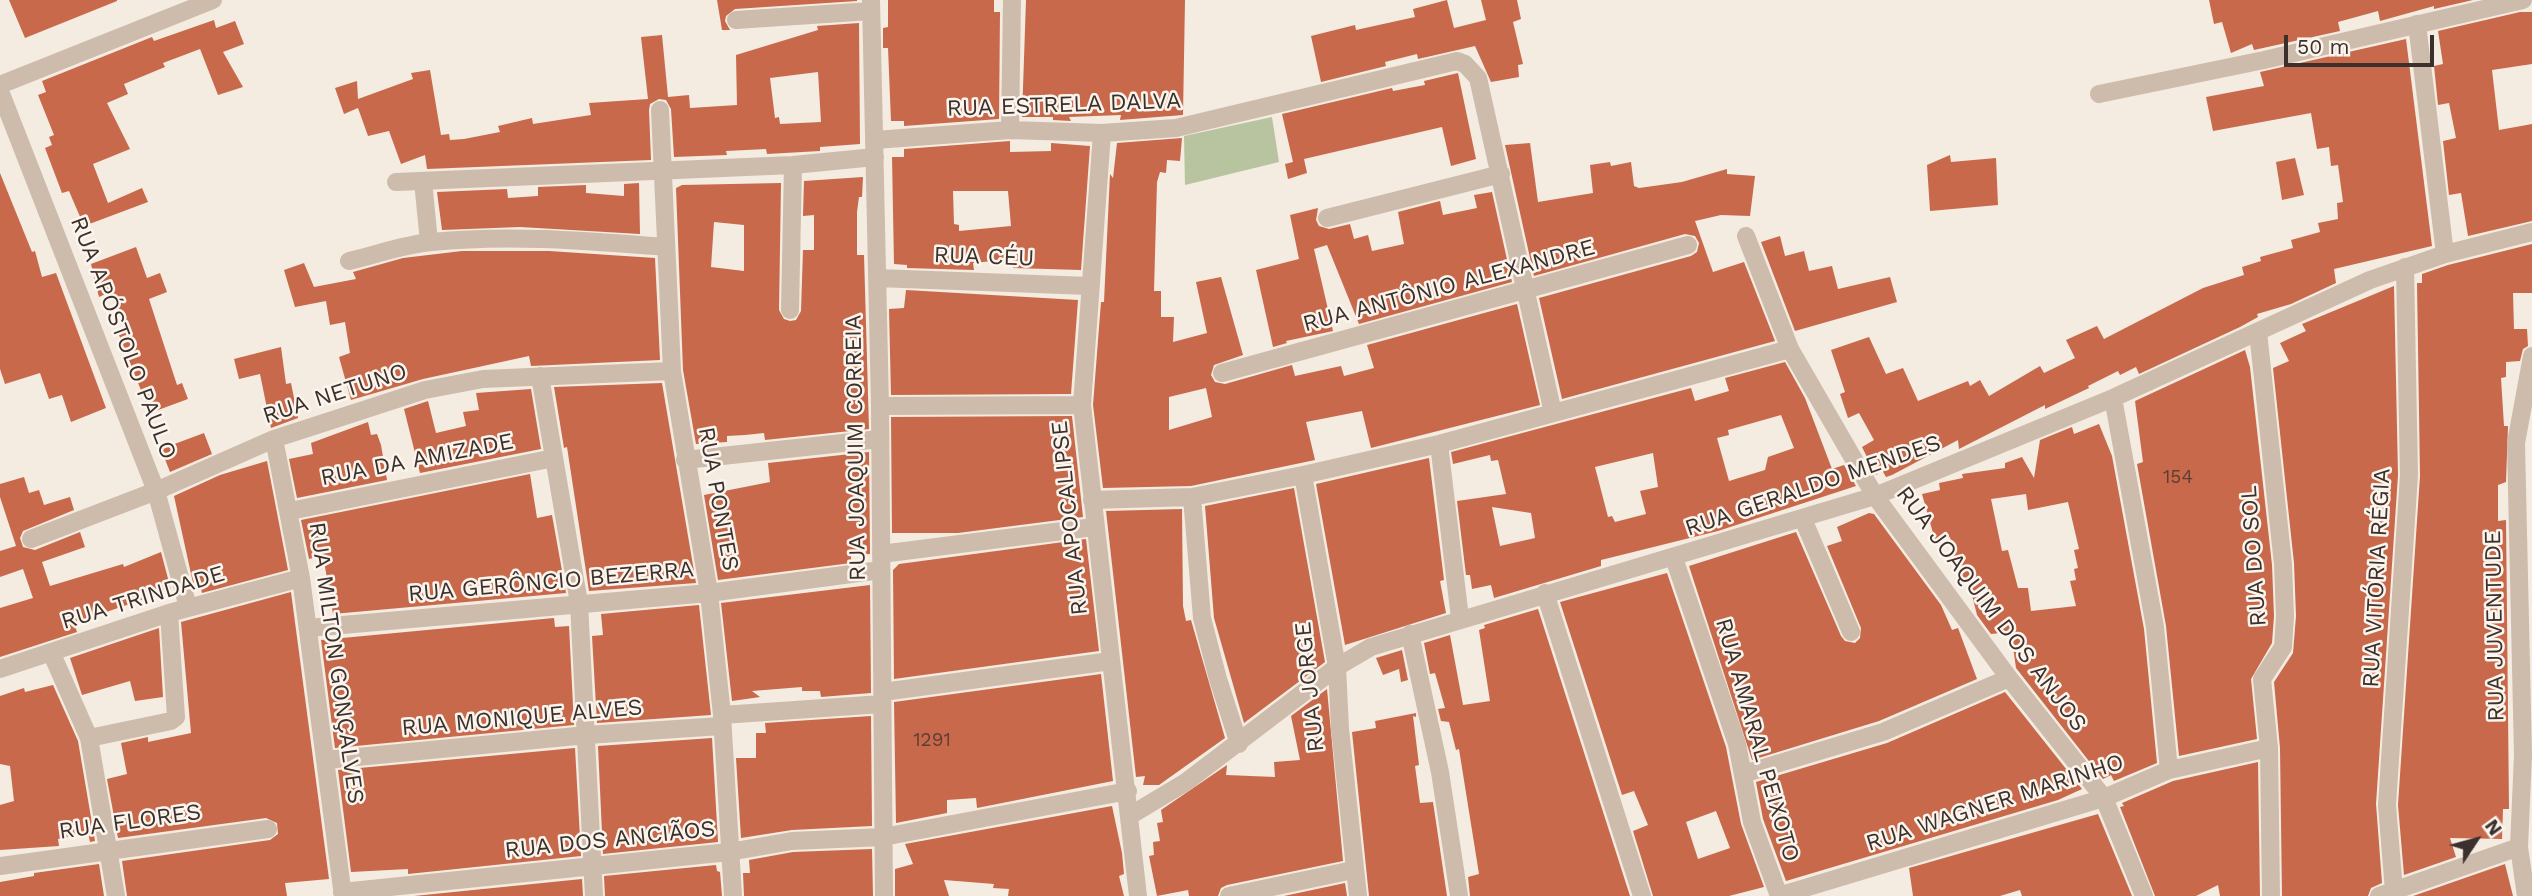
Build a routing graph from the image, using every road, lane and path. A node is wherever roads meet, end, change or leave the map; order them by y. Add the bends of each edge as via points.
1 (213, 0) edge
2 (1013, 0) edge
3 (2523, 0) edge
4 (871, 6) edge
5 (736, 20) dead end
6 (2417, 24) junction
7 (0, 85) edge
8 (0, 91) edge
9 (2099, 94) dead end
10 (660, 110) dead end
11 (1010, 130) junction
12 (1102, 133) junction
13 (875, 148) junction
14 (793, 165) junction
15 (663, 172) junction
16 (1501, 174) junction
17 (423, 181) junction
18 (396, 182) dead end
19 (1327, 218) dead end
20 (2532, 232) edge
21 (1746, 236) dead end
22 (429, 242) junction
23 (1688, 245) dead end
24 (666, 247) junction
25 (2445, 254) junction
26 (349, 261) dead end
27 (2405, 267) junction
28 (878, 278) junction
29 (1089, 286) junction
30 (1525, 292) junction
31 (790, 310) dead end
32 (2258, 332) junction
33 (1790, 349) junction
34 (2532, 356) edge
35 (672, 371) junction
36 (1222, 373) dead end
37 (540, 376) junction
38 (2113, 398) junction
39 (1082, 405) junction
40 (880, 406) junction
41 (1553, 413) junction
42 (274, 439) junction
43 (880, 439) junction
44 (1438, 444) junction
45 (554, 458) junction
46 (685, 460) junction
47 (1303, 475) junction
48 (156, 491) junction
49 (1875, 496) junction
50 (1192, 497) junction
51 (1091, 500) junction
52 (290, 511) junction
53 (1803, 519) junction
54 (1094, 527) junction
55 (31, 539) dead end
56 (1674, 558) junction
57 (881, 562) junction
58 (301, 578) junction
59 (709, 593) junction
60 (1545, 593) junction
61 (579, 603) junction
62 (188, 607) junction
63 (169, 613) junction
64 (1460, 618) junction
65 (308, 628) junction
66 (1851, 632) dead end
67 (1410, 634) junction
68 (51, 652) junction
69 (1111, 661) junction
70 (1337, 667) junction
71 (0, 669) edge
72 (2009, 678) junction
73 (883, 698) junction
74 (721, 720) junction
75 (587, 735) junction
76 (89, 738) junction
77 (1239, 744) junction
78 (2269, 748) junction
79 (2527, 755) edge
80 (326, 760) junction
81 (2169, 770) junction
82 (1743, 774) junction
83 (1128, 791) junction
84 (2104, 798) junction
85 (1131, 815) junction
86 (268, 829) dead end
87 (883, 837) junction
88 (2519, 847) junction
89 (110, 849) junction
90 (729, 852) junction
91 (594, 865) junction
92 (0, 866) edge
93 (1353, 870) junction
94 (342, 894) edge
95 (2386, 894) edge
96 (116, 896) edge
97 (594, 896) edge
98 (733, 896) edge
99 (884, 896) edge
100 (1138, 896) edge
101 (1229, 896) edge
102 (1358, 896) edge
103 (1459, 896) edge
104 (1642, 896) edge
105 (1779, 896) edge
106 (2144, 896) edge
107 (2272, 896) edge
108 (2526, 896) edge

1 - 7 street
2 - 11 street
3 - 6 street
4 - 5 street
4 - 13 street, RUA JOAQUIM CORREIA
6 - 9 street
6 - 25 street
8 - 48 street, RUA APÓSTOLO PAULO
10 - 15 street, RUA PONTES
11 - 12 street, RUA ESTRELA DALVA
11 - 13 street, RUA ESTRELA DALVA
12 - 16 street, RUA ESTRELA DALVA via 1213,121 1457,61 1478,78
12 - 29 street, RUA APOCALIPSE
13 - 14 street, RUA ESTRELA DALVA
13 - 28 street, RUA JOAQUIM CORREIA
14 - 15 street, RUA ESTRELA DALVA
14 - 31 street
15 - 17 street, RUA ESTRELA DALVA
15 - 24 street, RUA PONTES
16 - 19 street
16 - 30 street
17 - 18 street, RUA ESTRELA DALVA
17 - 22 street
20 - 25 street, RUA GERALDO MENDES
21 - 33 street, RUA JOAQUIM DOS ANJOS
22 - 24 street via 553,238
22 - 26 street
23 - 30 street, RUA ANTÔNIO ALEXANDRE
24 - 35 street, RUA PONTES
25 - 27 street, RUA GERALDO MENDES
27 - 32 street, RUA GERALDO MENDES
27 - 95 street, RUA VITÓRIA RÉGIA via 2409,475
28 - 29 street, RUA CÉU
28 - 40 street, RUA JOAQUIM CORREIA
29 - 39 street, RUA APOCALIPSE
30 - 36 street, RUA ANTÔNIO ALEXANDRE
30 - 41 street
32 - 38 street, RUA GERALDO MENDES
32 - 78 street, RUA DO SOL via 2285,616 2283,647 2262,679
33 - 41 street
33 - 49 street, RUA JOAQUIM DOS ANJOS
34 - 79 street, RUA JUVENTUDE via 2516,443
35 - 37 street, RUA NETUNO
35 - 46 street, RUA PONTES
37 - 42 street, RUA NETUNO via 483,379 425,390
37 - 45 street
38 - 49 street, RUA GERALDO MENDES
38 - 81 street via 2155,627
39 - 40 street
39 - 51 street, RUA APOCALIPSE
40 - 43 street, RUA JOAQUIM CORREIA
41 - 44 street
42 - 48 street, RUA NETUNO
42 - 52 street, RUA MILTON GONÇALVES
43 - 46 street
43 - 57 street, RUA JOAQUIM CORREIA
44 - 47 street
44 - 64 street
45 - 52 street, RUA DA AMIZADE
45 - 61 street
46 - 59 street, RUA PONTES
47 - 50 street
47 - 70 street, RUA JORGE
48 - 55 street, RUA NETUNO
48 - 62 street, RUA APÓSTOLO PAULO
49 - 53 street, RUA GERALDO MENDES
49 - 72 street, RUA JOAQUIM DOS ANJOS
50 - 51 street
50 - 77 street via 1202,618
51 - 54 street, RUA APOCALIPSE
52 - 58 street, RUA MILTON GONÇALVES
53 - 56 street, RUA GERALDO MENDES
53 - 66 street
54 - 57 street, RUA GERÔNCIO BEZERRA
54 - 69 street, RUA APOCALIPSE
56 - 60 street, RUA GERALDO MENDES
56 - 82 street, RUA AMARAL PEIXOTO
57 - 59 street, RUA GERÔNCIO BEZERRA
57 - 73 street, RUA JOAQUIM CORREIA
58 - 62 street, RUA TRINDADE
58 - 65 street, RUA MILTON GONÇALVES
59 - 61 street, RUA GERÔNCIO BEZERRA
59 - 74 street, RUA PONTES
60 - 64 street, RUA GERALDO MENDES
60 - 104 street
61 - 65 street, RUA GERÔNCIO BEZERRA
61 - 75 street
62 - 63 street, RUA TRINDADE
63 - 68 street, RUA TRINDADE
63 - 76 street via 176,717
64 - 67 street, RUA GERALDO MENDES
65 - 80 street, RUA MILTON GONÇALVES
67 - 70 street, RUA GERALDO MENDES via 1352,656
67 - 103 street via 1440,772
68 - 71 street, RUA TRINDADE
68 - 76 street
69 - 73 street, RUA MONIQUE ALVES
69 - 83 street, RUA APOCALIPSE
70 - 77 street, RUA GERALDO MENDES
70 - 93 street, RUA JORGE
72 - 82 street via 1883,732
72 - 84 street, RUA JOAQUIM DOS ANJOS
73 - 74 street, RUA MONIQUE ALVES
73 - 87 street, RUA JOAQUIM CORREIA
74 - 75 street, RUA MONIQUE ALVES
74 - 90 street, RUA PONTES
75 - 80 street, RUA MONIQUE ALVES
75 - 91 street
76 - 89 street
77 - 85 street, RUA GERALDO MENDES
78 - 81 street, RUA WAGNER MARINHO
78 - 107 street, RUA DO SOL
79 - 88 street, RUA JUVENTUDE
80 - 94 street, RUA MILTON GONÇALVES
81 - 84 street, RUA WAGNER MARINHO
82 - 105 street, RUA AMARAL PEIXOTO via 1752,822
83 - 85 street, RUA APOCALIPSE
83 - 87 street
84 - 105 street, RUA WAGNER MARINHO
84 - 106 street, RUA JOAQUIM DOS ANJOS
85 - 100 street, RUA APOCALIPSE
86 - 89 street, RUA FLORES
87 - 90 street, RUA DOS ANCIÃOS via 792,841
87 - 99 street, RUA JOAQUIM CORREIA
88 - 95 street
88 - 108 street, RUA JUVENTUDE
89 - 92 street, RUA FLORES
89 - 96 street
90 - 91 street, RUA DOS ANCIÃOS
90 - 98 street, RUA PONTES
91 - 94 street, RUA DOS ANCIÃOS
91 - 97 street
93 - 101 street
93 - 102 street, RUA JORGE

